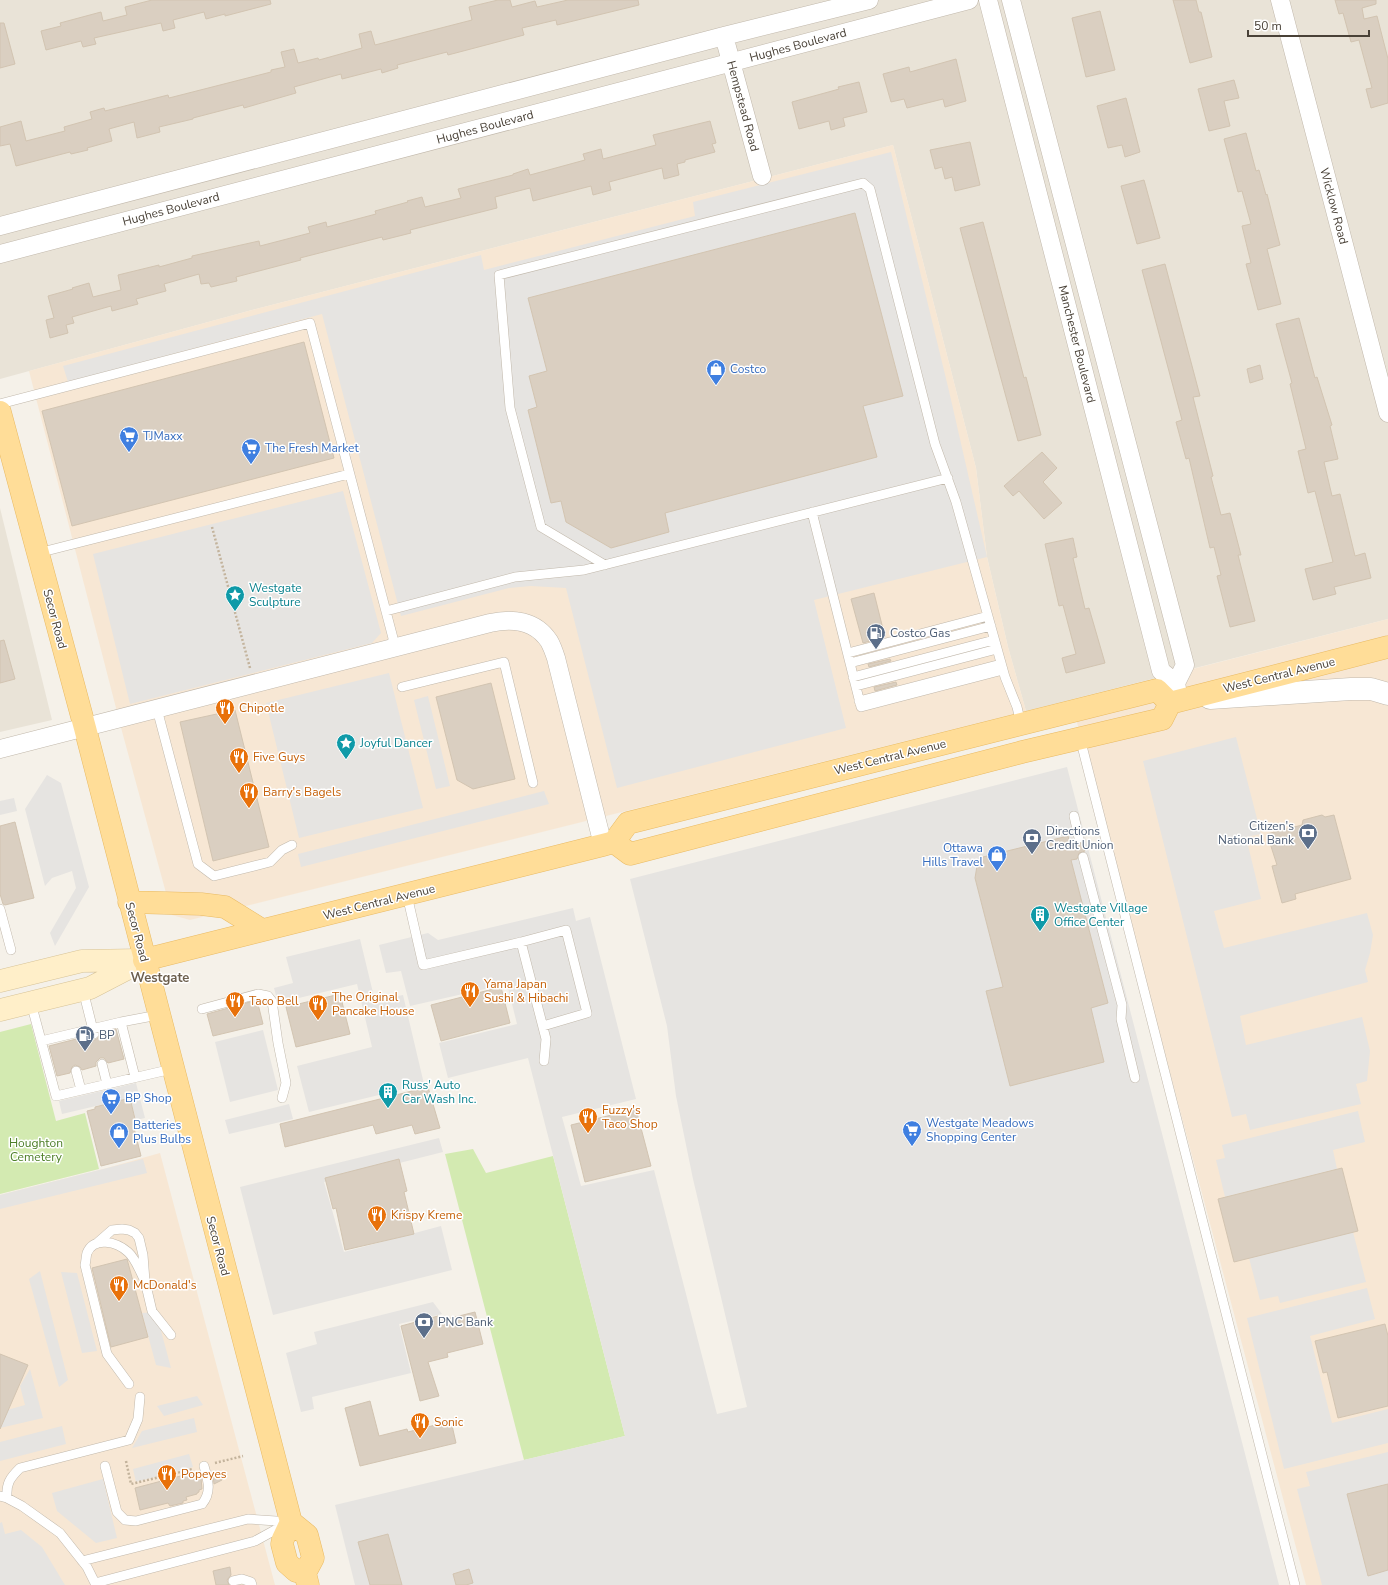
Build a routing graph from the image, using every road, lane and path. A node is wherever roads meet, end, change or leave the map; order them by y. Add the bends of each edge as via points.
1 (869, 0) edge
2 (969, 0) edge
3 (988, 0) edge
4 (1010, 0) edge
5 (1280, 0) edge
6 (724, 36) junction
7 (732, 62) junction
8 (762, 176) dead end
9 (0, 226) edge
10 (0, 254) edge
11 (0, 404) edge
12 (0, 412) edge
13 (1388, 413) edge
14 (349, 474) junction
15 (948, 478) junction
16 (812, 512) junction
17 (212, 527) dead end
18 (38, 553) junction
19 (605, 565) junction
20 (386, 611) junction
21 (988, 616) junction
22 (990, 626) junction
23 (994, 640) junction
24 (1388, 647) edge
25 (392, 648) junction
26 (997, 649) junction
27 (848, 653) junction
28 (850, 663) junction
29 (1002, 667) junction
30 (250, 669) dead end
31 (855, 681) junction
32 (402, 687) dead end
33 (1388, 694) edge
34 (1175, 695) junction
35 (157, 709) junction
36 (1021, 724) junction
37 (85, 728) junction
38 (1080, 738) junction
39 (0, 749) edge
40 (533, 783) dead end
41 (886, 787) junction
42 (1074, 816) dead end
43 (1079, 838) dead end
44 (608, 843) junction
45 (292, 845) dead end
46 (1084, 857) dead end
47 (407, 895) junction
48 (129, 902) junction
49 (0, 909) edge
50 (262, 930) junction
51 (521, 942) junction
52 (11, 950) dead end
53 (144, 960) junction
54 (0, 981) edge
55 (83, 990) junction
56 (31, 1003) junction
57 (202, 1009) dead end
58 (0, 1010) edge
59 (158, 1015) junction
60 (121, 1022) junction
61 (542, 1026) junction
62 (93, 1031) junction
63 (41, 1041) junction
64 (544, 1061) dead end
65 (102, 1064) dead end
66 (172, 1069) junction
67 (76, 1071) dead end
68 (135, 1077) junction
69 (1135, 1078) dead end
70 (107, 1084) junction
71 (81, 1090) junction
72 (282, 1098) dead end
73 (93, 1246) junction
74 (145, 1281) junction
75 (171, 1335) dead end
76 (129, 1384) dead end
77 (140, 1397) dead end
78 (243, 1456) dead end
79 (126, 1461) dead end
80 (105, 1466) dead end
81 (204, 1466) junction
82 (4, 1497) edge
83 (291, 1522) junction
84 (82, 1561) junction
85 (307, 1579) edge
86 (233, 1581) dead end
87 (96, 1584) edge
88 (252, 1585) edge
89 (1296, 1585) edge

1 - 6 street
2 - 7 street, Hughes Boulevard
3 - 34 street, Manchester Boulevard via 1161,671
4 - 34 street, Manchester Boulevard via 1185,665
5 - 13 street, Wicklow Road
6 - 7 street, Hempstead Road
6 - 9 street
7 - 8 street, Hempstead Road
7 - 10 street, Hughes Boulevard
11 - 14 lane via 310,323
12 - 18 main road, Secor Road
14 - 18 lane
14 - 20 lane
15 - 16 lane
15 - 19 lane via 935,444 870,189 863,183 499,275 510,408 541,527
15 - 21 lane
16 - 19 lane
16 - 27 lane
17 - 30 path
18 - 37 main road, Secor Road
19 - 20 lane via 514,578
20 - 25 lane via 393,638
21 - 22 lane
21 - 27 lane
22 - 23 lane
22 - 28 lane
23 - 26 lane
23 - 31 lane
24 - 34 main road, West Central Avenue
25 - 35 street
25 - 44 street via 504,620 531,624 542,632 550,642 556,658
26 - 29 lane
26 - 31 lane
27 - 28 lane
28 - 31 lane
29 - 31 lane via 861,707
29 - 36 lane
32 - 40 lane via 504,662
33 - 34 street via 1371,689
34 - 36 main road, West Central Avenue via 1158,690
34 - 38 main road via 1162,719
35 - 37 street
35 - 45 lane via 198,864 214,876 270,862 282,850
36 - 41 main road via 1017,741 892,772
36 - 44 main road, West Central Avenue via 628,823
37 - 39 street
37 - 48 main road, Secor Road
38 - 41 main road
38 - 89 lane
41 - 44 main road via 630,854
42 - 43 lane
44 - 47 main road, West Central Avenue
46 - 69 lane via 1122,1005 1121,1019
47 - 50 main road, West Central Avenue
47 - 51 lane via 423,965
48 - 50 main road via 224,907
48 - 53 main road, Secor Road
49 - 52 lane
50 - 53 main road, West Central Avenue
51 - 61 lane
51 - 61 lane via 566,930 587,1013
53 - 54 main road, West Central Avenue via 82,961
53 - 55 main road, West Central Avenue
53 - 59 main road, Secor Road
55 - 56 main road, West Central Avenue
55 - 62 lane
56 - 58 main road, West Central Avenue
56 - 63 lane
57 - 72 lane via 258,994 268,996 272,1001 286,1083
59 - 60 lane
59 - 66 main road, Secor Road
60 - 62 lane
60 - 68 lane
61 - 64 lane via 546,1039
62 - 63 lane
63 - 71 lane via 56,1096
65 - 70 lane
66 - 68 lane
66 - 83 main road, Secor Road
67 - 71 lane
68 - 70 lane
70 - 71 lane
73 - 74 lane via 110,1242 129,1252
73 - 74 lane via 112,1230 122,1229 135,1233 139,1238 143,1255
73 - 76 lane via 87,1252 85,1265 107,1354
74 - 75 lane via 152,1311
77 - 82 lane via 138,1419 129,1440 20,1468 12,1476
78 - 81 path
79 - 81 path via 131,1484
80 - 81 lane via 117,1512 126,1520 136,1521 202,1504 207,1498 208,1490
82 - 84 lane via 22,1506 60,1533
83 - 84 lane via 248,1519
83 - 85 main road via 307,1536 313,1558
83 - 87 lane via 255,1541
84 - 87 lane
86 - 88 lane via 242,1579 251,1582

